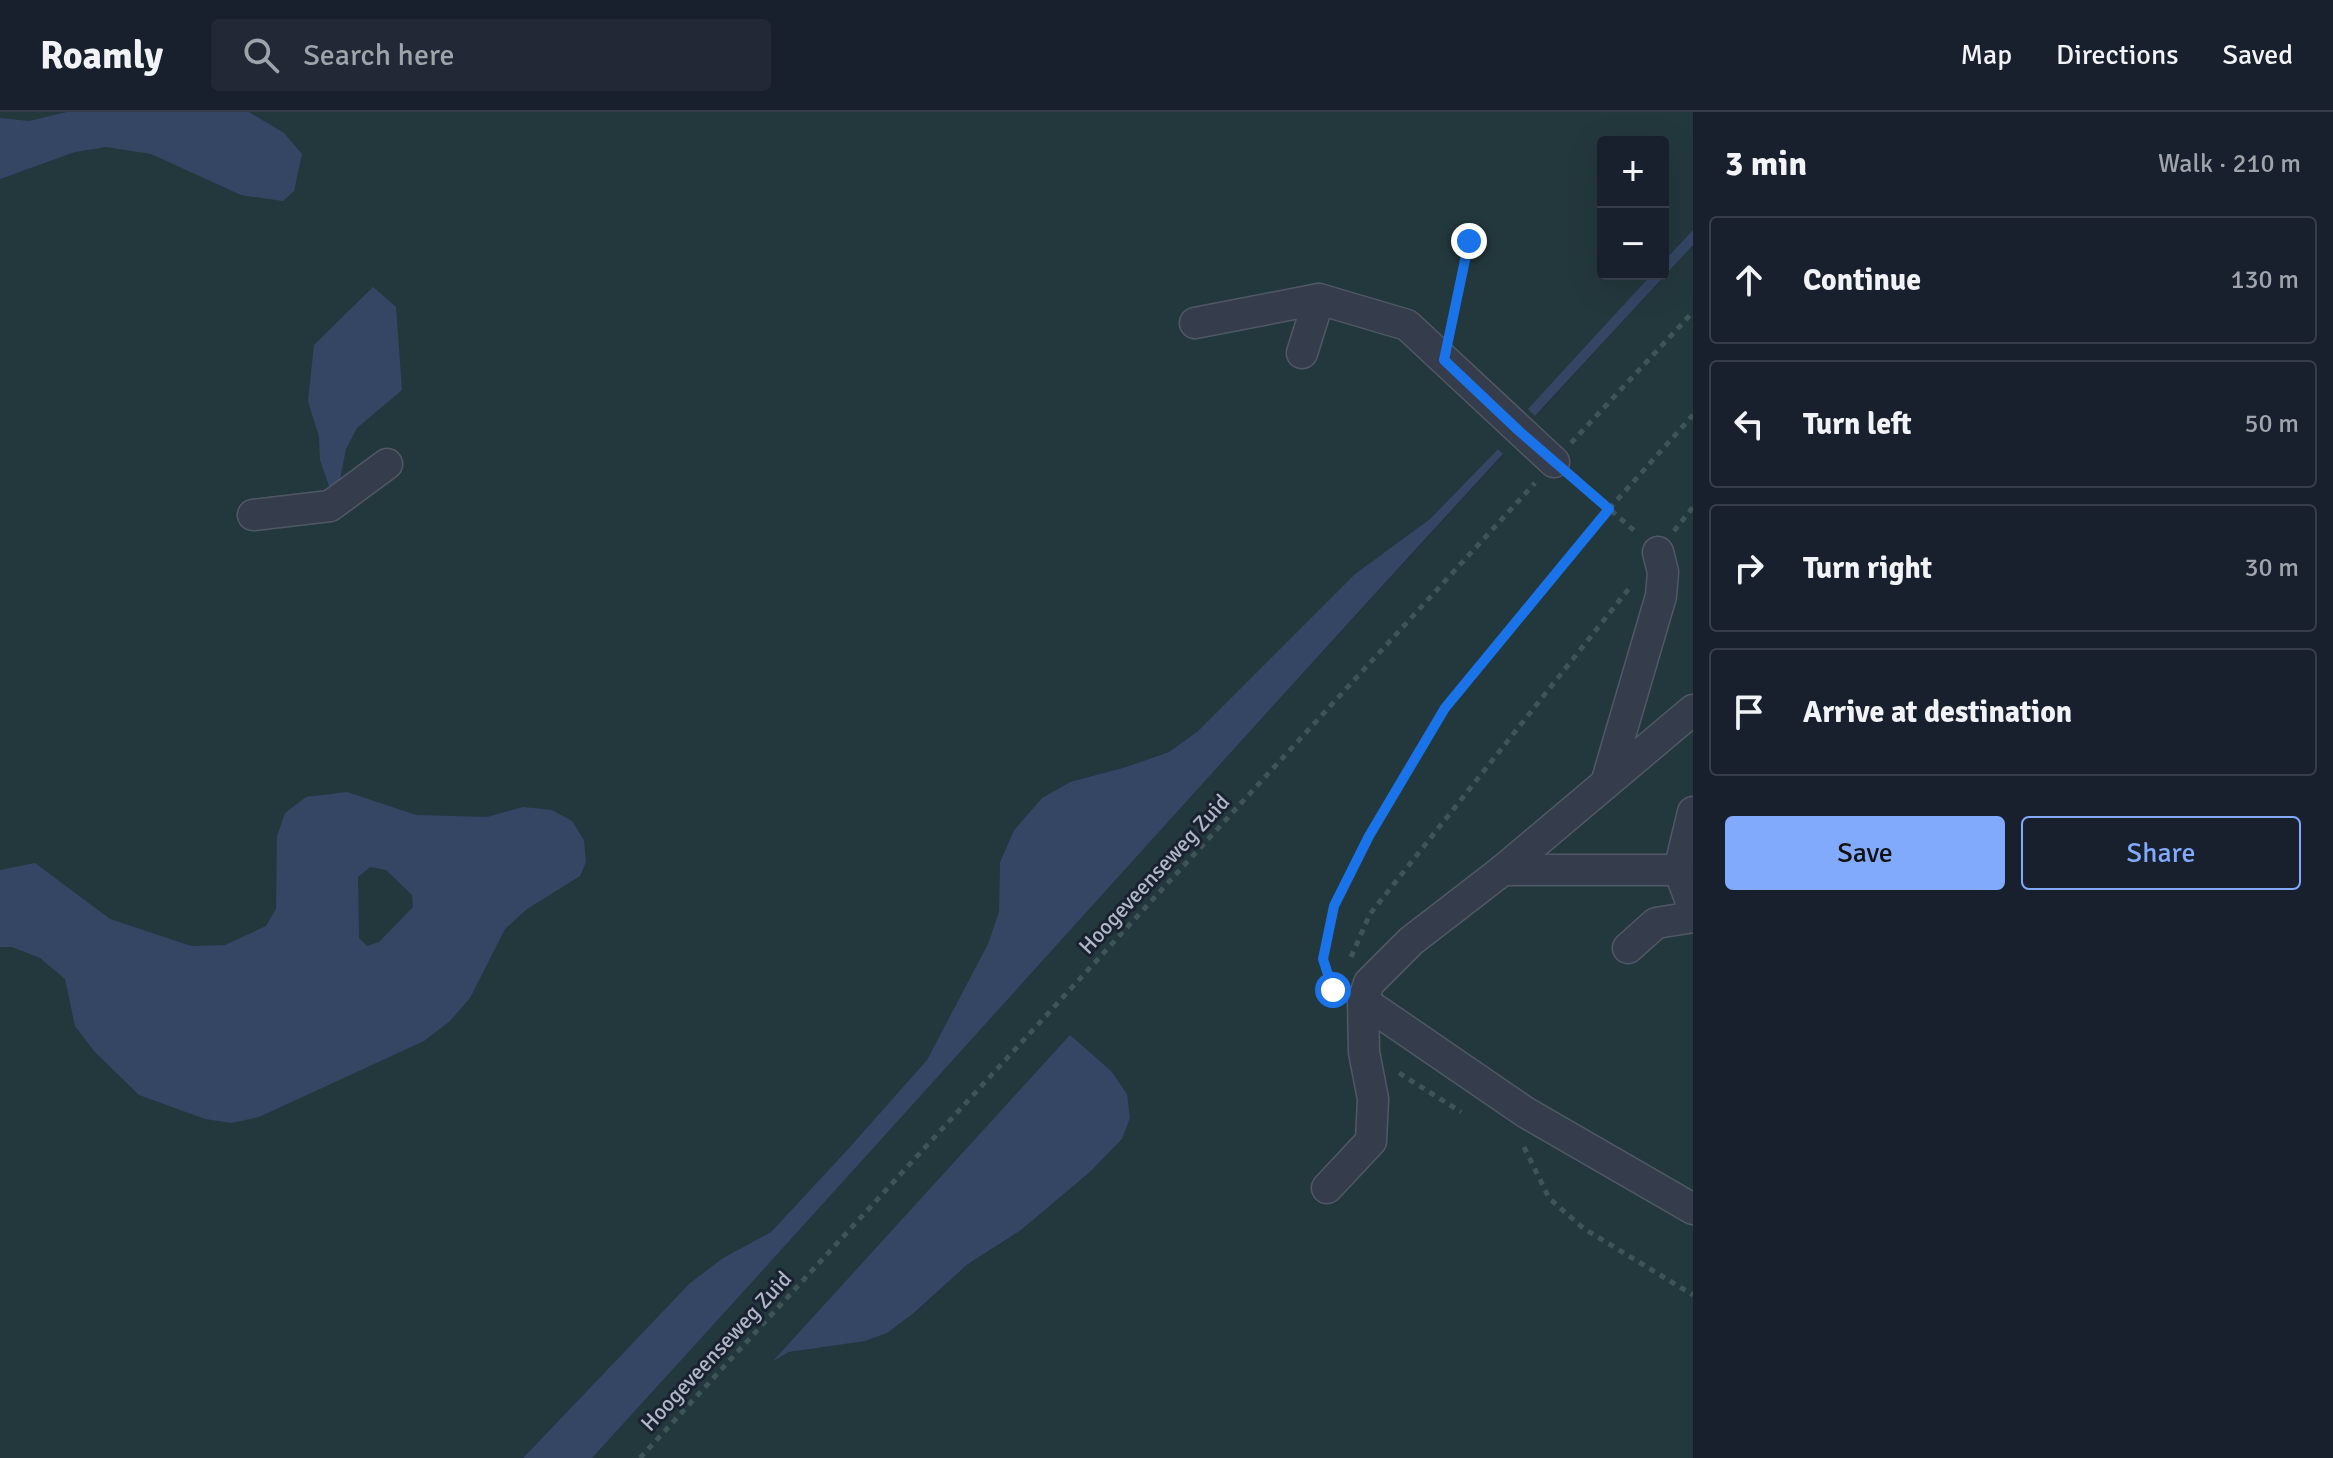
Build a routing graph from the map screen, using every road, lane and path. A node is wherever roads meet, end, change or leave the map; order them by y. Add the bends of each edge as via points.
1 (1469, 241) dead end
2 (1319, 299) junction
3 (1693, 312) edge
4 (1195, 323) dead end
5 (1302, 353) dead end
6 (1444, 360) junction
7 (1693, 415) edge
8 (1554, 462) junction
9 (387, 464) dead end
10 (1609, 509) junction
11 (253, 515) dead end
12 (1658, 552) junction
13 (1693, 710) edge
14 (1607, 780) junction
15 (1693, 812) edge
16 (1503, 870) junction
17 (1679, 870) junction
18 (1693, 907) edge
19 (1693, 917) edge
20 (1628, 948) dead end
21 (1365, 1003) junction
22 (1435, 1095) dead end
23 (1461, 1112) dead end
24 (1522, 1143) dead end
25 (1327, 1188) dead end
26 (1693, 1209) edge
27 (1693, 1295) edge
28 (640, 1458) edge

1 - 6 path
2 - 4 lane
2 - 5 lane
2 - 6 lane via 1407,325
3 - 8 path, Hoogeveenseweg Zuid
6 - 8 lane
7 - 10 path
8 - 10 path
8 - 28 path, Hoogeveenseweg Zuid
9 - 11 lane via 330,506 311,500
10 - 12 path
10 - 21 path via 1445,708 1334,906 1323,959 1333,990
12 - 14 lane via 1661,596
12 - 21 path via 1370,914 1350,960
13 - 14 lane
14 - 16 lane
15 - 17 lane
16 - 17 lane
16 - 21 lane via 1411,941
17 - 18 lane
19 - 20 lane via 1656,923
21 - 25 lane via 1371,1141
21 - 26 lane via 1525,1112
22 - 23 path
24 - 27 path via 1549,1198 1583,1228

